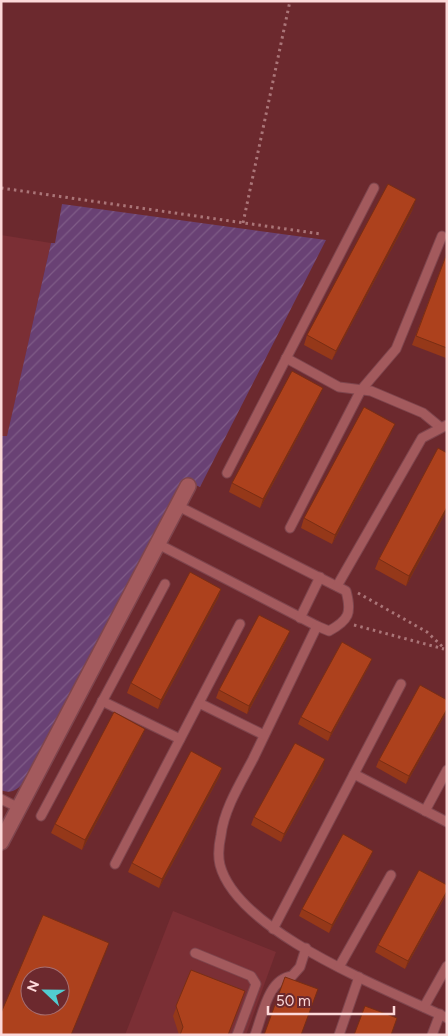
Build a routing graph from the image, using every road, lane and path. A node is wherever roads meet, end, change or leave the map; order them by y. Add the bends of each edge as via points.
1 (290, 1) edge
2 (1, 188) edge
3 (374, 188) dead end
4 (244, 223) junction
5 (321, 234) dead end
6 (442, 236) dead end
7 (286, 358) junction
8 (361, 390) junction
9 (443, 426) edge
10 (227, 473) dead end
11 (188, 486) dead end
12 (178, 506) junction
13 (290, 528) dead end
14 (158, 544) junction
15 (320, 578) junction
16 (165, 584) dead end
17 (338, 586) junction
18 (346, 591) junction
19 (300, 618) junction
20 (343, 623) junction
21 (240, 624) dead end
22 (317, 626) junction
23 (446, 649) edge
24 (401, 684) dead end
25 (102, 701) junction
26 (199, 703) junction
27 (264, 735) junction
28 (180, 739) junction
29 (447, 770) edge
30 (354, 774) junction
31 (1, 799) edge
32 (18, 808) junction
33 (425, 811) junction
34 (41, 816) dead end
35 (447, 822) edge
36 (1, 842) edge
37 (115, 864) dead end
38 (391, 875) dead end
39 (273, 929) junction
40 (306, 948) junction
41 (196, 953) dead end
42 (447, 966) edge
43 (339, 967) junction
44 (360, 976) junction
45 (424, 1007) junction
46 (443, 1016) edge
47 (237, 1035) edge
48 (255, 1035) edge
49 (339, 1035) edge
50 (432, 1035) edge

1 - 4 path
2 - 4 path
3 - 7 lane
4 - 5 path
6 - 8 lane via 396,348
7 - 8 lane via 339,388
7 - 10 lane
8 - 9 lane via 371,390 423,413
8 - 13 lane
9 - 17 lane via 422,438
11 - 12 street
12 - 14 street
12 - 15 lane
14 - 19 lane
14 - 32 street
15 - 17 lane
15 - 19 lane
16 - 25 lane
17 - 18 lane
18 - 20 lane via 350,607
18 - 23 path via 362,593 427,632
19 - 22 lane
20 - 22 lane via 329,631
20 - 23 path
21 - 26 lane
22 - 27 lane
24 - 30 lane
25 - 28 lane
25 - 34 lane
26 - 27 lane
26 - 28 lane
27 - 39 lane via 232,801 221,834 220,864 228,884 245,906
28 - 37 lane
29 - 33 lane
30 - 33 lane
30 - 39 lane
31 - 32 lane
32 - 36 street
33 - 35 lane
38 - 43 lane
39 - 40 lane
40 - 43 lane
40 - 48 lane via 300,966 292,976 283,977 274,984
41 - 47 lane via 251,976 256,984
42 - 45 lane
43 - 44 lane
44 - 45 lane
44 - 49 lane
45 - 46 lane
46 - 50 lane

